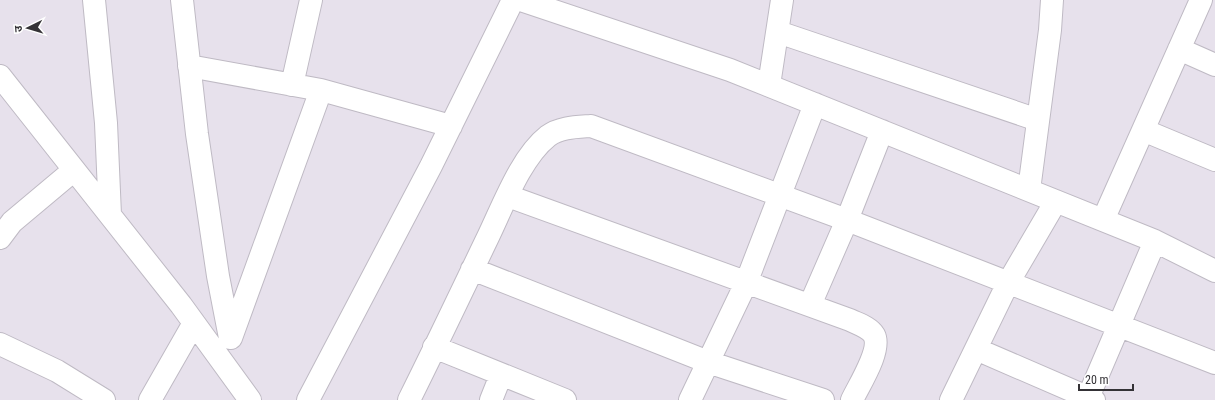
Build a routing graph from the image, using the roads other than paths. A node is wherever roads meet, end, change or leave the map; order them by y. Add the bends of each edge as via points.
1 (94, 0) edge
2 (182, 0) edge
3 (311, 0) edge
4 (513, 0) edge
5 (521, 0) edge
6 (782, 0) edge
7 (1052, 0) edge
8 (1201, 0) edge
9 (778, 32) junction
10 (1179, 49) junction
11 (1215, 65) edge
12 (190, 66) junction
13 (0, 76) edge
14 (292, 85) junction
15 (769, 86) junction
16 (321, 90) junction
17 (815, 104) junction
18 (1038, 120) junction
19 (451, 126) junction
20 (1143, 130) junction
21 (882, 131) junction
22 (1215, 160) edge
23 (74, 170) junction
24 (1029, 190) junction
25 (780, 194) junction
26 (508, 196) junction
27 (1056, 201) junction
28 (110, 215) junction
29 (847, 220) junction
30 (1103, 220) junction
31 (0, 238) edge
32 (1155, 241) junction
33 (472, 269) junction
34 (1215, 271) edge
35 (746, 283) junction
36 (1008, 283) junction
37 (810, 305) junction
38 (194, 323) junction
39 (1119, 325) junction
40 (230, 338) junction
41 (0, 344) edge
42 (434, 347) junction
43 (976, 349) junction
44 (222, 362) junction
45 (708, 362) junction
46 (1215, 363) edge
47 (501, 375) junction
48 (1090, 399) edge
49 (104, 400) edge
50 (150, 400) edge
51 (250, 400) edge
52 (308, 400) edge
53 (408, 400) edge
54 (491, 400) edge
55 (565, 400) edge
56 (690, 400) edge
57 (824, 400) edge
58 (852, 400) edge
59 (951, 400) edge

1 - 28 street via 106,123
2 - 12 street
3 - 14 street
4 - 19 street
5 - 15 street via 730,70
6 - 9 street
7 - 18 street
8 - 10 street
9 - 15 street
9 - 18 street
10 - 11 street
10 - 20 street
12 - 14 street
12 - 40 street via 215,260
13 - 23 street
14 - 16 street
15 - 17 street
16 - 19 street
16 - 40 street
17 - 21 street
17 - 25 street
18 - 24 street
19 - 52 street
20 - 22 street
20 - 30 street
21 - 24 street
21 - 29 street
23 - 28 street
23 - 31 street via 12,222
24 - 27 street
25 - 26 street via 591,126 567,128 550,135 539,144 527,159
25 - 29 street
25 - 35 street
26 - 33 street
26 - 35 street
27 - 30 street
27 - 36 street
28 - 38 street
29 - 36 street
29 - 37 street
30 - 32 street
32 - 34 street
32 - 39 street
33 - 42 street
33 - 45 street
35 - 37 street
35 - 45 street
36 - 39 street
36 - 43 street
37 - 58 street via 850,320 867,328 874,335 876,344 873,358
38 - 44 street
38 - 50 street
39 - 46 street
39 - 48 street
40 - 44 street
41 - 49 street via 57,371
42 - 47 street
42 - 53 street
43 - 48 street
43 - 59 street
44 - 51 street
45 - 56 street
45 - 57 street
47 - 54 street
47 - 55 street

